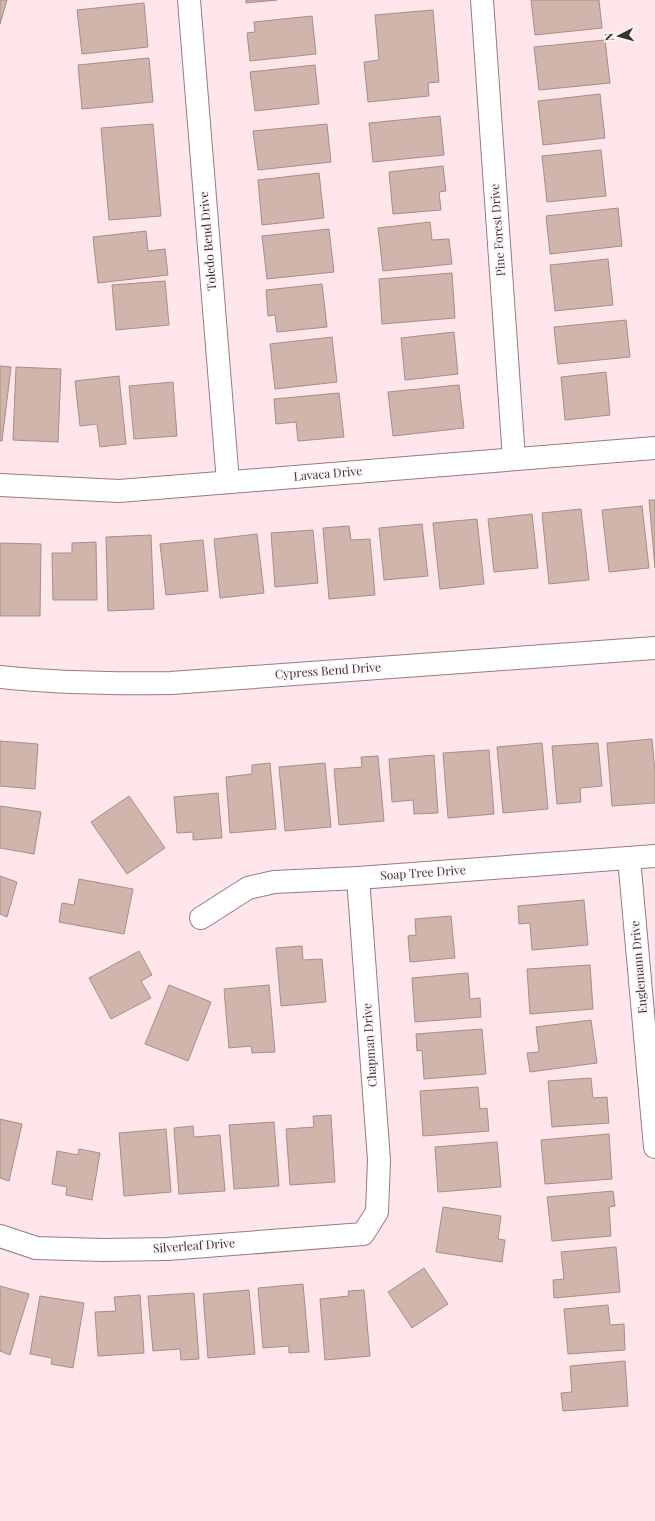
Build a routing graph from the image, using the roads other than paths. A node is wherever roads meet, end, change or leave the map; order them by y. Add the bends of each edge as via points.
1 (189, 0) edge
2 (482, 0) edge
3 (655, 448) edge
4 (514, 459) junction
5 (228, 482) junction
6 (0, 485) edge
7 (655, 648) edge
8 (0, 677) edge
9 (655, 856) edge
10 (629, 858) junction
11 (358, 878) junction
12 (201, 918) dead end
13 (655, 1147) edge
14 (377, 1212) joint
15 (0, 1236) edge

1 - 5 street, Toledo Bend Drive
2 - 4 street, Pine Forest Drive
3 - 4 street, Lavaca Drive
4 - 5 street, Lavaca Drive
5 - 6 street, Lavaca Drive via 119,491
7 - 8 street, Cypress Bend Drive via 171,683 116,684
9 - 10 street, Soap Tree Drive
10 - 11 street, Soap Tree Drive
10 - 13 street, Englemann Drive
11 - 12 street, Soap Tree Drive via 274,882 248,888
11 - 14 street, Chapman Drive via 379,1160
14 - 15 street, Silverleaf Drive via 363,1234 167,1249 36,1248

